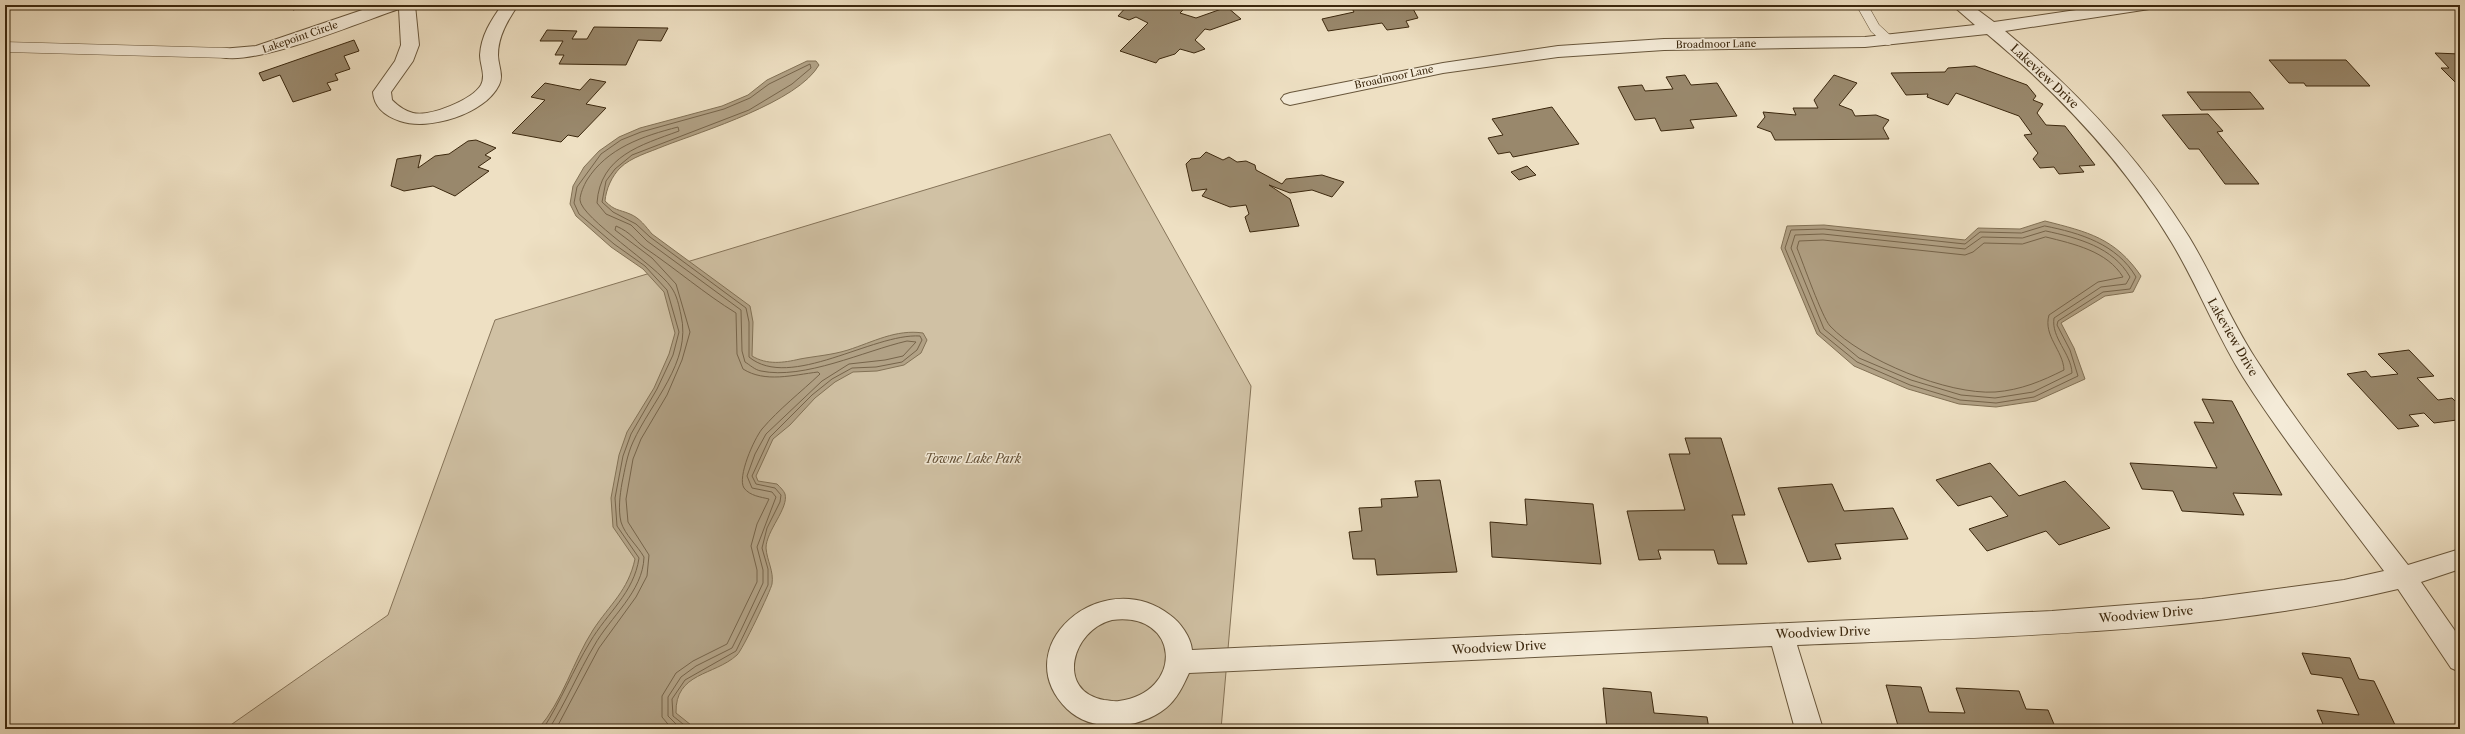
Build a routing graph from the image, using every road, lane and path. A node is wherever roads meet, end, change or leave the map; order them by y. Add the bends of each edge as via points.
1 (393, 5) edge
2 (407, 5) edge
3 (510, 5) edge
4 (1862, 5) edge
5 (1960, 5) edge
6 (2143, 5) edge
7 (1992, 28) junction
8 (1888, 40) junction
9 (5, 47) edge
10 (227, 53) joint
11 (1290, 99) dead end
12 (2460, 560) edge
13 (2403, 577) junction
14 (1781, 634) junction
15 (2460, 660) edge
16 (1180, 662) junction
17 (1809, 729) edge

1 - 10 street, Lakepoint Circle via 258,51
2 - 3 street via 410,45 404,61 382,92 383,102 395,113 416,120 462,108 481,98 493,78 489,56 492,38
4 - 8 lane via 1875,28
5 - 7 street, Lakeview Drive
6 - 7 street, Broadmoor Lane
7 - 8 street, Broadmoor Lane via 1952,35
7 - 13 street, Lakeview Drive via 2077,104 2134,171 2182,243 2250,370 2293,433
8 - 11 street, Broadmoor Lane via 1693,43 1591,48 1505,57 1413,72
9 - 10 lane
12 - 13 street, Woodview Drive
13 - 14 street, Woodview Drive via 2344,591 2202,610 2052,622
13 - 15 street, Lakeview Drive
14 - 16 street, Woodview Drive
14 - 17 street
16 - 16 street via 1178,643 1167,626 1151,614 1131,609 1109,610 1085,620 1068,638 1060,660 1064,683 1078,702 1101,714 1123,715 1145,710 1163,698 1175,681

